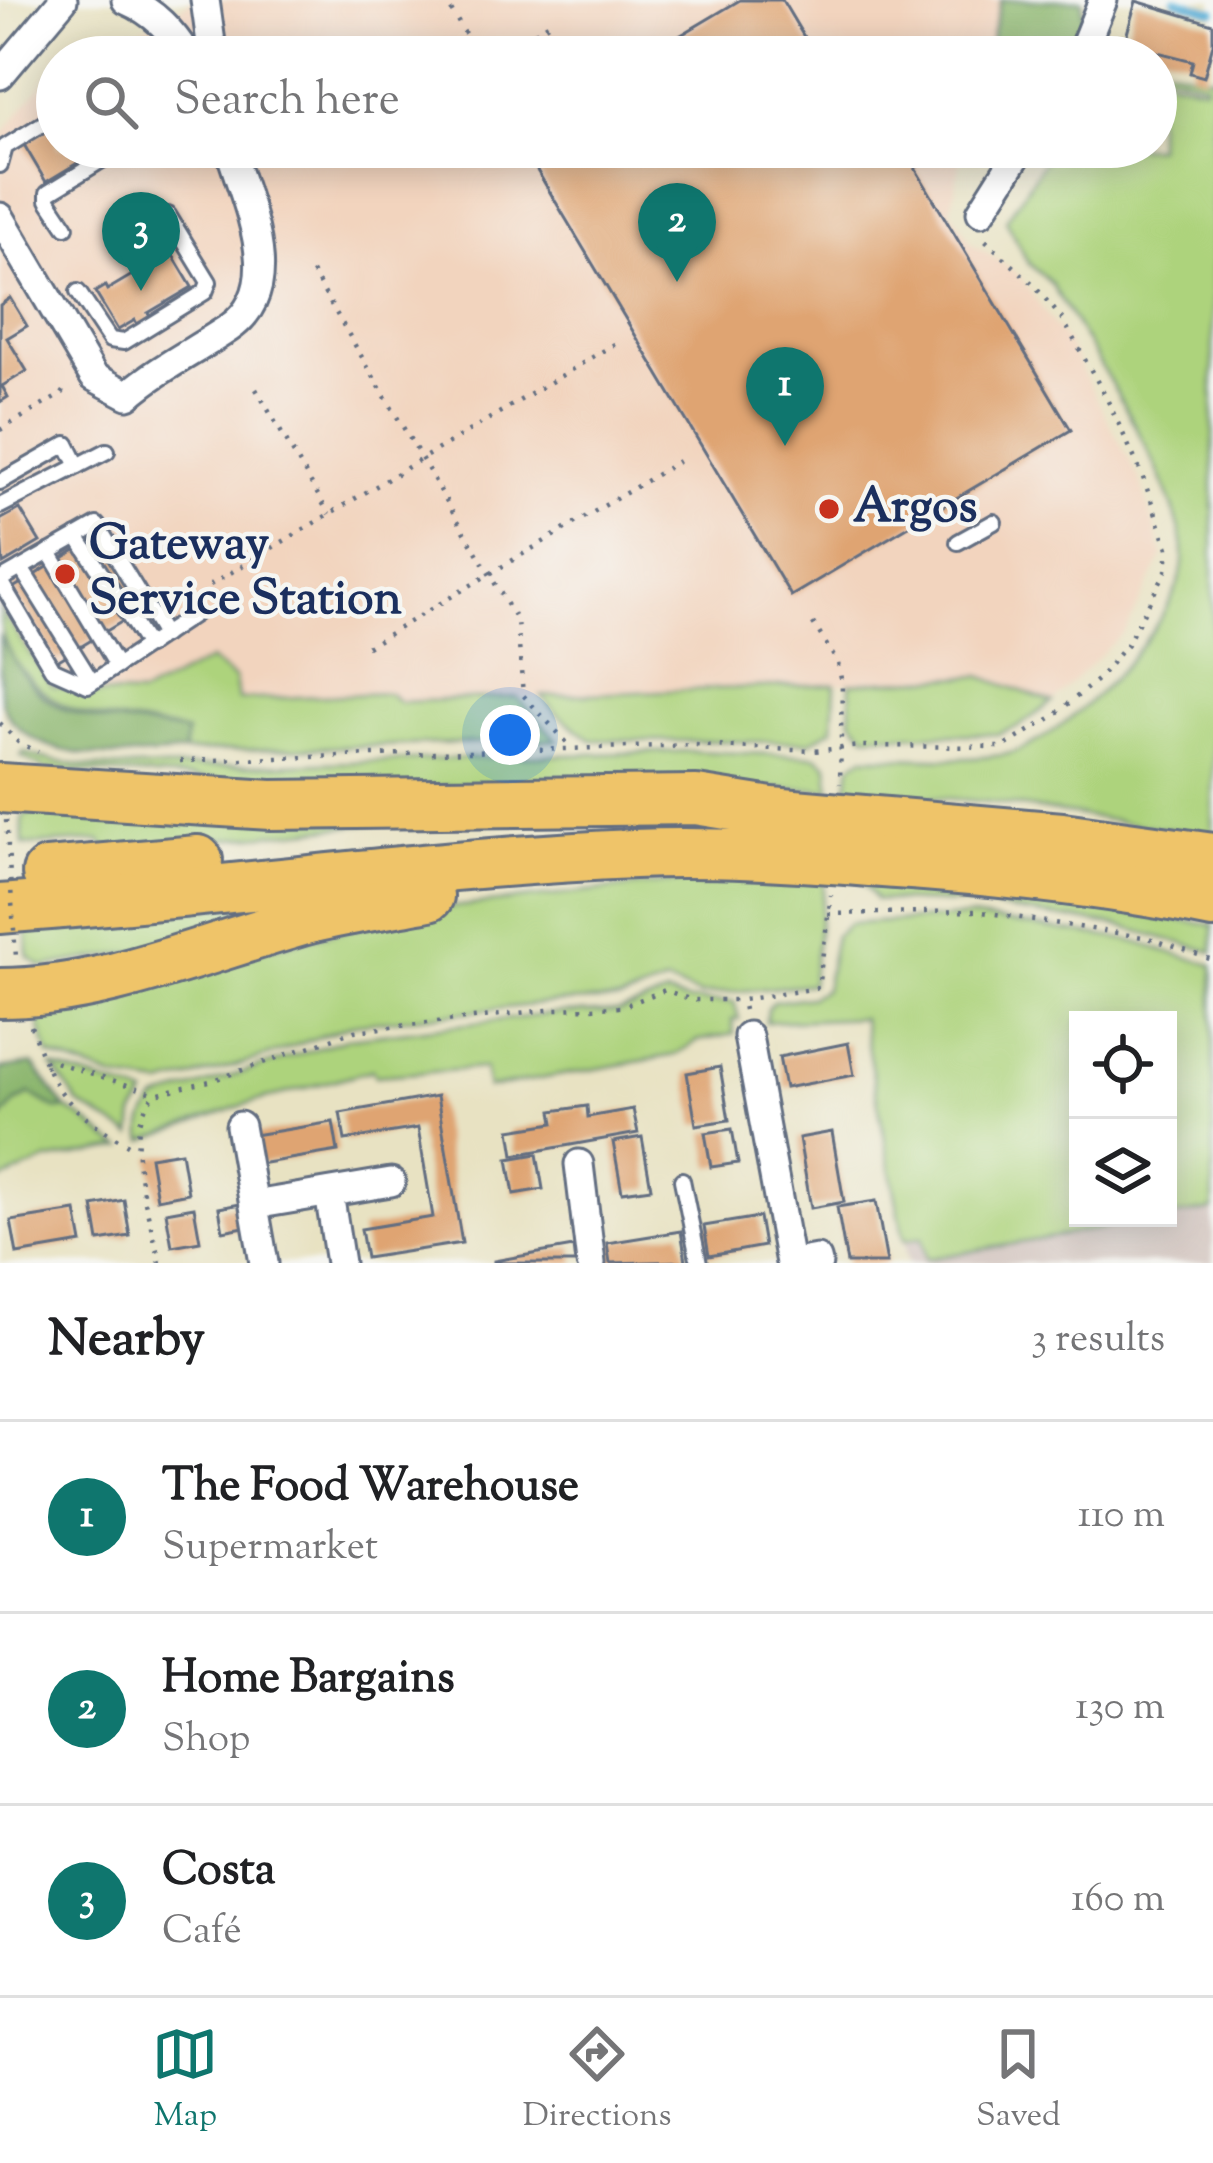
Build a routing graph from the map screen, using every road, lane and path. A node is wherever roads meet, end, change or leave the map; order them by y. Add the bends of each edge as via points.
1 (63, 0) edge
2 (126, 0) edge
3 (205, 0) edge
4 (446, 0) edge
5 (1103, 3) edge
6 (553, 21) dead end
7 (174, 36) edge
8 (210, 36) edge
9 (467, 36) edge
10 (528, 36) edge
11 (1089, 36) edge
12 (0, 76) edge
13 (36, 128) edge
14 (0, 165) edge
15 (89, 168) edge
16 (236, 168) edge
17 (1009, 168) edge
18 (981, 212) joint
19 (168, 215) dead end
20 (0, 217) edge
21 (66, 227) dead end
22 (312, 272) dead end
23 (78, 292) dead end
24 (618, 342) dead end
25 (86, 362) junction
26 (256, 389) dead end
27 (0, 430) edge
28 (107, 451) dead end
29 (686, 458) dead end
30 (421, 460) junction
31 (78, 466) junction
32 (0, 482) edge
33 (0, 506) edge
34 (329, 514) junction
35 (994, 522) dead end
36 (76, 536) junction
37 (958, 542) dead end
38 (49, 552) junction
39 (21, 568) junction
40 (488, 574) junction
41 (0, 580) edge
42 (210, 585) dead end
43 (195, 614) dead end
44 (813, 622) dead end
45 (164, 635) junction
46 (148, 646) junction
47 (367, 646) dead end
48 (117, 666) junction
49 (92, 682) junction
50 (0, 723) edge
51 (842, 747) junction
52 (574, 750) junction
53 (171, 761) dead end
54 (4, 778) edge
55 (840, 784) dead end
56 (771, 812) junction
57 (639, 854) junction
58 (1213, 858) edge
59 (0, 876) edge
60 (832, 884) dead end
61 (1213, 904) edge
62 (0, 909) edge
63 (829, 914) junction
64 (1213, 959) edge
65 (15, 990) edge
66 (742, 1000) junction
67 (748, 1036) joint
68 (45, 1066) junction
69 (155, 1094) junction
70 (239, 1126) dead end
71 (135, 1149) junction
72 (580, 1164) dead end
73 (682, 1180) dead end
74 (391, 1182) dead end
75 (329, 1193) junction
76 (254, 1205) junction
77 (160, 1263) edge
78 (265, 1263) edge
79 (340, 1263) edge
80 (591, 1263) edge
81 (699, 1263) edge
82 (792, 1263) edge
83 (818, 1263) edge

1 - 12 street
2 - 7 street
3 - 8 street
4 - 9 path
5 - 11 street
6 - 10 path
13 - 14 lane via 5,147
15 - 21 lane via 48,193
16 - 25 street via 262,268 246,314 128,395 94,376
17 - 18 street
18 - 51 path via 974,220 982,236 1063,320 1106,398 1168,548 1166,571 1097,680 1003,747
19 - 23 lane via 209,282 205,292 124,342 110,340
20 - 25 street
22 - 30 path
24 - 30 path
25 - 27 path via 69,372 62,394
26 - 34 path
28 - 31 lane
29 - 40 path
30 - 34 path
30 - 40 path
31 - 32 lane via 67,445
31 - 33 lane
34 - 42 path
35 - 37 lane
36 - 38 lane
36 - 45 lane via 97,525
36 - 46 lane
38 - 39 lane
38 - 48 lane
39 - 41 lane
39 - 49 lane
40 - 47 path
40 - 52 path via 518,621 523,695
41 - 49 lane via 52,669
43 - 45 lane
44 - 51 path via 838,663
45 - 46 lane
46 - 48 lane
48 - 49 lane
50 - 54 path via 18,742
51 - 52 path
51 - 55 path
52 - 53 path
54 - 56 highway via 68,792 271,805 696,800
54 - 65 path, bridge
56 - 58 highway via 1062,836
56 - 59 highway via 538,824
57 - 61 highway via 953,867
57 - 62 highway via 463,863
57 - 65 highway
60 - 63 path
63 - 64 path via 976,911 1149,938
63 - 66 path via 818,988
65 - 68 path
66 - 67 path
66 - 69 path via 692,1000 665,990 603,1009 354,1031
67 - 82 street
68 - 69 path via 55,1062
68 - 71 path via 84,1120
69 - 71 path via 136,1124
70 - 76 street
71 - 77 path
72 - 80 street
73 - 81 lane
74 - 75 street
75 - 76 street
75 - 79 street
76 - 78 street
82 - 83 street

